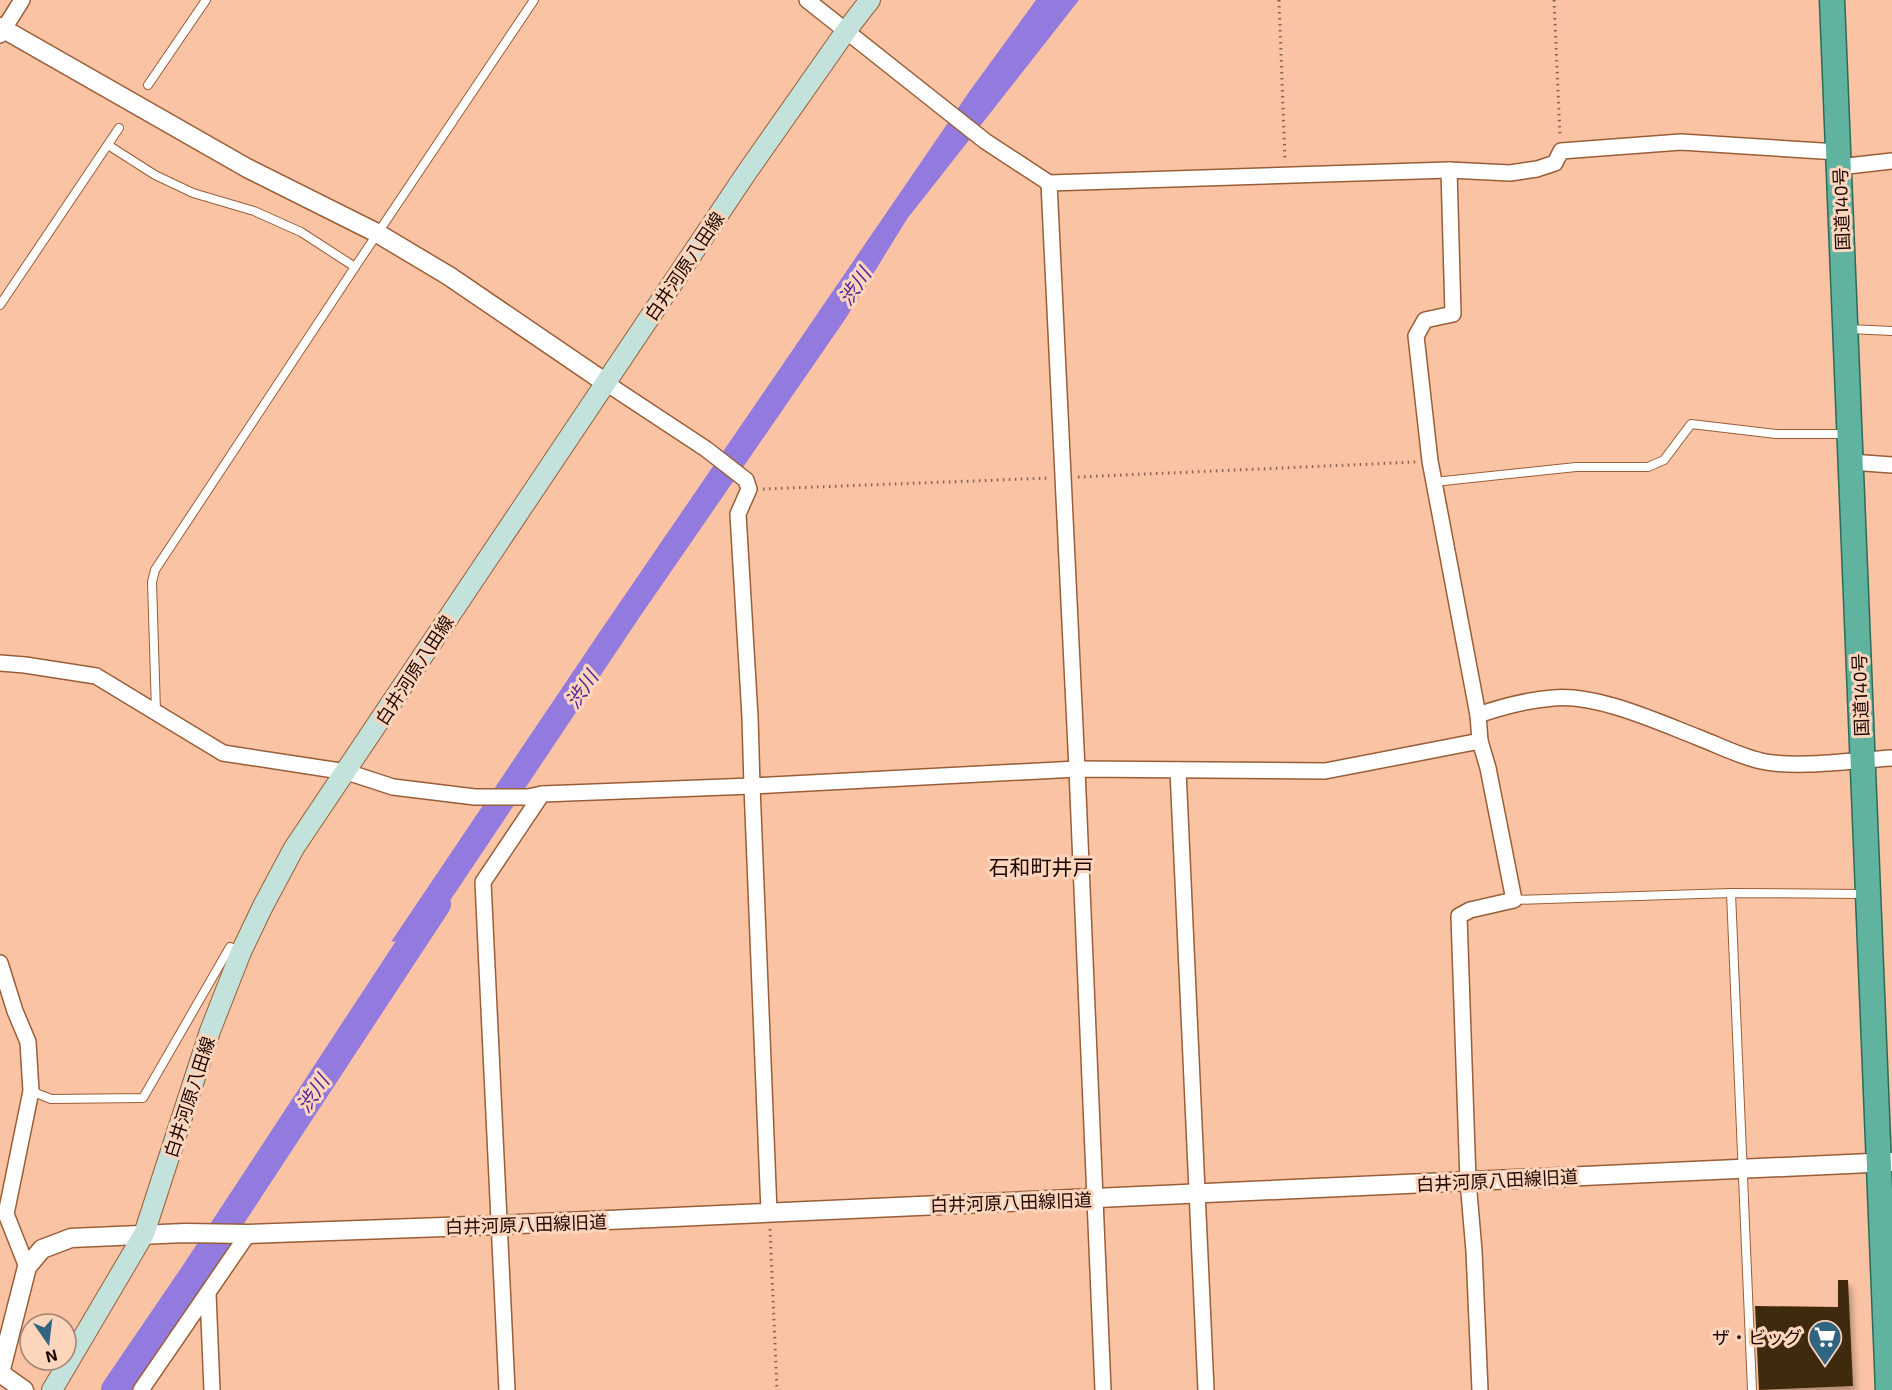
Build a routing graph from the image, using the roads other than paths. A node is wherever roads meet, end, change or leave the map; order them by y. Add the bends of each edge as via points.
1 (22, 0) edge
2 (206, 0) edge
3 (534, 0) edge
4 (807, 0) edge
5 (870, 0) edge
6 (1832, 0) edge
7 (1, 30) edge
8 (846, 31) junction
9 (148, 85) dead end
10 (119, 128) dead end
11 (108, 145) junction
12 (1839, 160) junction
13 (1892, 161) edge
14 (1449, 170) junction
15 (1049, 183) junction
16 (377, 233) junction
17 (355, 267) junction
18 (0, 305) edge
19 (1845, 329) junction
20 (1892, 331) edge
21 (606, 383) junction
22 (1850, 434) junction
23 (1851, 462) junction
24 (1892, 465) edge
25 (1434, 482) junction
26 (0, 663) edge
27 (156, 712) junction
28 (1478, 715) junction
29 (1480, 741) junction
30 (1892, 758) edge
31 (1863, 760) junction
32 (1077, 769) junction
33 (1178, 770) junction
34 (347, 772) junction
35 (752, 786) junction
36 (535, 795) junction
37 (1731, 893) junction
38 (1868, 894) junction
39 (1515, 900) junction
40 (241, 952) junction
41 (0, 963) edge
42 (31, 1091) junction
43 (1885, 1162) edge
44 (1743, 1168) junction
45 (1468, 1181) junction
46 (1198, 1194) junction
47 (1095, 1198) junction
48 (769, 1212) junction
49 (3, 1215) edge
50 (499, 1225) junction
51 (144, 1234) junction
52 (243, 1234) junction
53 (27, 1267) junction
54 (208, 1294) junction
55 (6, 1327) edge
56 (24, 1390) edge
57 (52, 1390) edge
58 (141, 1390) edge
59 (212, 1390) edge
60 (507, 1390) edge
61 (1103, 1390) edge
62 (1206, 1390) edge
63 (1480, 1390) edge
64 (1752, 1390) edge
65 (1888, 1390) edge

1 - 7 street
2 - 9 lane
3 - 16 lane
4 - 8 street
5 - 8 main road, 白井河原八田線
6 - 12 highway, 国道140号
7 - 16 street via 247,168
8 - 15 street via 985,141
8 - 21 main road, 白井河原八田線
10 - 11 lane
11 - 17 lane via 155,175 193,193 254,211 302,232
11 - 18 lane
12 - 13 street
12 - 14 street via 1681,142 1561,151 1555,163 1510,173
12 - 19 highway, 国道140号
14 - 15 street
14 - 25 street via 1453,314 1425,320 1416,336
15 - 32 street
16 - 17 lane
16 - 21 street via 449,276
17 - 27 lane via 155,570 152,582
19 - 20 lane
19 - 22 highway, 国道140号
21 - 34 main road, 白井河原八田線
21 - 35 street via 706,448 748,484 738,514
22 - 23 highway, 国道140号
22 - 25 lane via 1776,434 1691,424 1664,460 1648,467 1576,467
23 - 24 street
23 - 31 highway, 国道140号
25 - 28 street
26 - 27 street via 96,676
27 - 34 street via 223,753
28 - 29 street
28 - 31 street via 1553,698 1572,698 1641,715 1759,761 1787,764
29 - 33 street via 1325,771
29 - 39 street
30 - 31 street
31 - 38 highway, 国道140号
32 - 33 street
32 - 35 street
32 - 47 street
33 - 46 street
34 - 36 street via 393,787 475,797
34 - 40 main road, 白井河原八田線 via 294,848
35 - 36 street
35 - 48 street
36 - 50 street via 483,882
37 - 38 lane
37 - 39 lane
37 - 44 lane
38 - 43 highway, 国道140号
39 - 45 street via 1459,916
40 - 42 lane via 230,946 143,1098 51,1099
40 - 51 main road, 白井河原八田線 via 210,1032
41 - 42 street via 28,1042
42 - 49 street
43 - 44 street, 白井河原八田線旧道
43 - 65 highway, 国道140号
44 - 45 street, 白井河原八田線旧道
44 - 64 lane
45 - 46 street, 白井河原八田線旧道
45 - 63 street
46 - 47 street, 白井河原八田線旧道
46 - 62 street
47 - 48 street, 白井河原八田線旧道
47 - 61 street
48 - 50 street, 白井河原八田線旧道
49 - 53 street
50 - 52 street, 白井河原八田線旧道
50 - 60 street
51 - 52 street, 白井河原八田線旧道
51 - 53 street, 白井河原八田線旧道 via 71,1238 42,1249
51 - 57 main road, 白井河原八田線
52 - 54 street
53 - 55 street
54 - 58 street
54 - 59 street
55 - 56 street via 8,1347 0,1373

